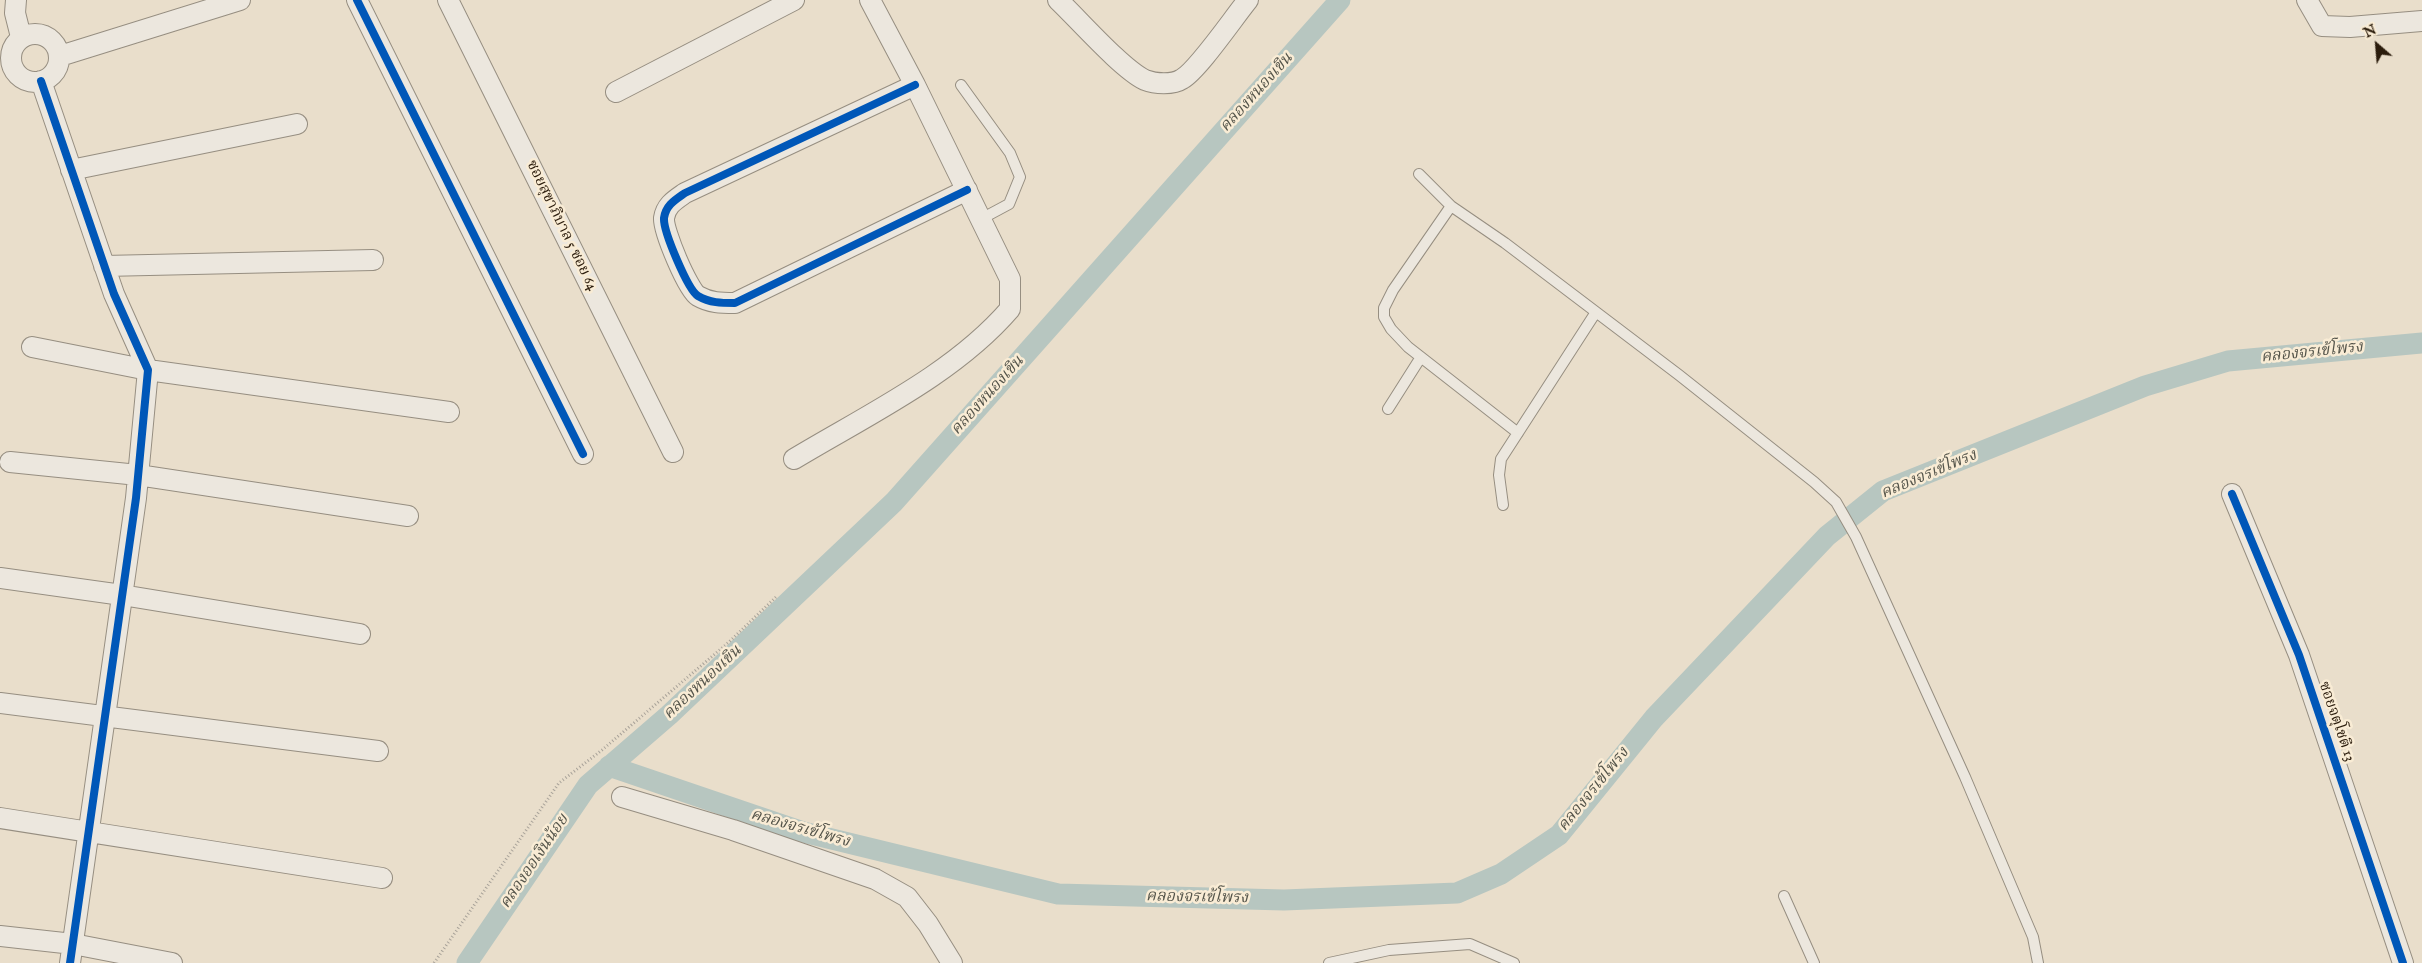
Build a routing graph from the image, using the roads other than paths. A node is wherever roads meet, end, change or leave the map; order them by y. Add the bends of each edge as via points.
1 (16, 0) edge
2 (240, 0) edge
3 (358, 0) edge
4 (448, 0) edge
5 (794, 0) edge
6 (870, 0) edge
7 (1058, 0) edge
8 (2307, 0) edge
9 (1243, 2) edge
10 (2422, 21) edge
11 (21, 38) junction
12 (60, 56) junction
13 (5, 61) edge
14 (41, 81) junction
15 (915, 85) junction
16 (961, 85) dead end
17 (616, 92) dead end
18 (298, 124) dead end
19 (71, 170) junction
20 (1419, 174) dead end
21 (967, 190) junction
22 (1451, 206) junction
23 (981, 219) junction
24 (373, 260) dead end
25 (104, 266) junction
26 (1596, 312) junction
27 (32, 347) dead end
28 (1421, 358) junction
29 (148, 370) junction
30 (1388, 409) dead end
31 (449, 412) dead end
32 (1518, 433) junction
33 (673, 452) dead end
34 (583, 454) dead end
35 (794, 459) dead end
36 (10, 462) dead end
37 (138, 475) junction
38 (2232, 494) dead end
39 (1503, 505) dead end
40 (408, 516) dead end
41 (0, 578) edge
42 (122, 595) junction
43 (360, 634) dead end
44 (0, 703) edge
45 (106, 716) junction
46 (378, 751) dead end
47 (622, 796) dead end
48 (0, 818) edge
49 (89, 830) junction
50 (382, 878) dead end
51 (1784, 896) dead end
52 (0, 936) edge
53 (72, 954) edge
54 (172, 963) edge
55 (952, 963) edge
56 (1329, 963) edge
57 (1514, 963) edge
58 (1814, 963) edge
59 (2038, 963) edge
60 (2403, 963) edge

1 - 11 street via 15,13
2 - 12 street
3 - 34 street
4 - 33 street, ซอยสุขาภิบาล 5 ซอย 64
5 - 17 street
6 - 15 street
7 - 9 street via 1130,69 1146,80 1162,84 1182,79 1200,61
8 - 10 street via 2322,26
11 - 12 street via 29,34 46,36 53,40
11 - 13 street
12 - 14 street via 55,72
13 - 14 street via 18,75 33,82
14 - 19 street
15 - 21 street
15 - 21 street via 685,192 669,205 664,219 682,270 695,295 715,303 735,303
16 - 23 lane via 1010,153 1020,177 1009,204
18 - 19 street
19 - 25 street
20 - 22 lane
21 - 23 street
22 - 26 lane
22 - 28 lane via 1384,308 1384,317 1391,329
23 - 35 street via 1010,279 1010,309 972,347 916,386
24 - 25 street
25 - 29 street
26 - 32 lane
26 - 59 lane via 1836,502 1856,538 1965,777 2032,937
27 - 29 street
28 - 30 lane
28 - 32 lane
29 - 31 street
29 - 37 street
32 - 39 lane via 1501,459 1499,475
36 - 37 street
37 - 40 street
37 - 42 street
38 - 60 street, ซอยจตุโชติ 13 via 2299,655
41 - 42 street
42 - 43 street
42 - 45 street
44 - 45 street
45 - 46 street
45 - 49 street
47 - 55 street via 875,879 906,897 928,924
48 - 49 street
49 - 50 street
49 - 53 street
51 - 58 lane
52 - 53 street
53 - 54 street
56 - 57 lane via 1389,950 1470,944

